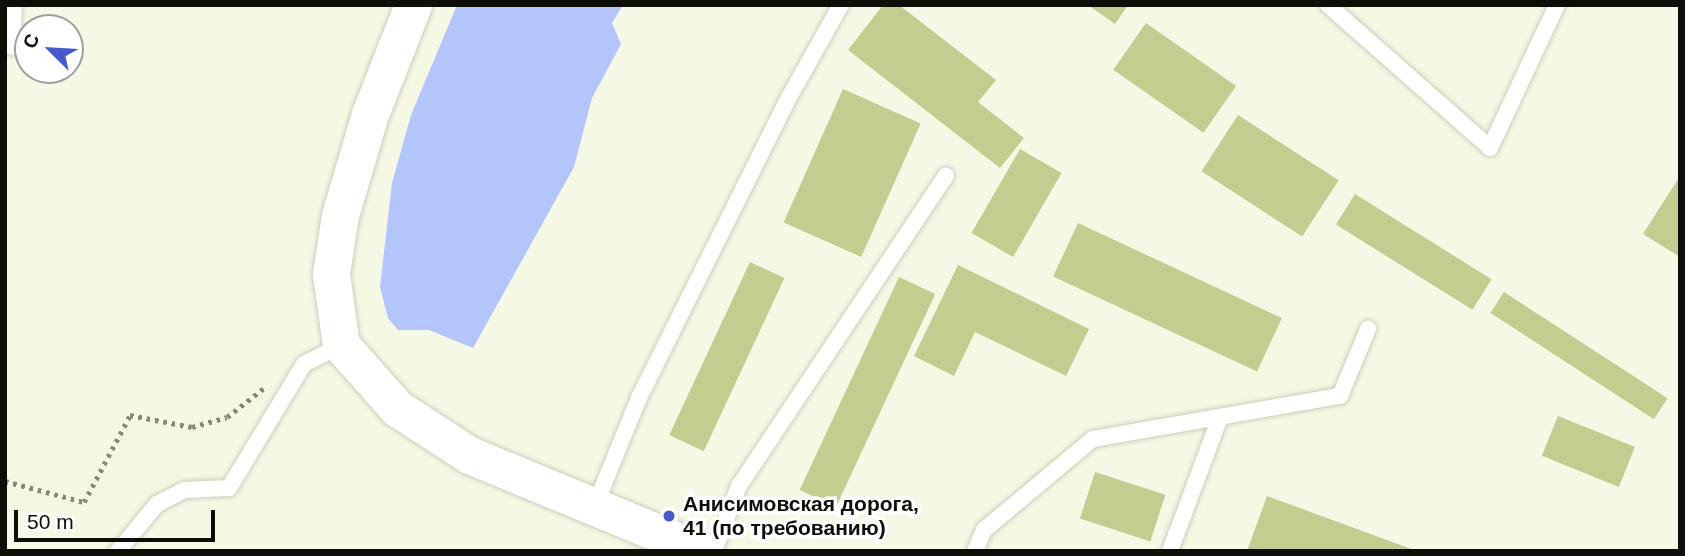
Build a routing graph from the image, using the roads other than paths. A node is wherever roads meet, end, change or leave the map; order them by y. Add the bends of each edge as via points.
1 (14, 5) edge
2 (413, 5) edge
3 (841, 5) edge
4 (1328, 5) edge
5 (1557, 5) edge
6 (12, 47) dead end
7 (946, 176) dead end
8 (1368, 330) dead end
9 (341, 345) junction
10 (1220, 416) junction
11 (593, 510) junction
12 (118, 551) edge
13 (702, 551) edge
14 (715, 551) edge
15 (975, 551) edge
16 (1170, 551) edge

1 - 6 lane
2 - 9 street via 370,114 340,215 331,274
3 - 11 lane via 788,99 639,398
4 - 5 lane via 1490,148
7 - 14 lane via 739,486
8 - 10 lane via 1340,396
9 - 11 street via 397,408 469,455
9 - 12 lane via 304,364 229,488 184,490 157,504
10 - 15 lane via 1093,439 984,530
10 - 16 lane
11 - 13 street

